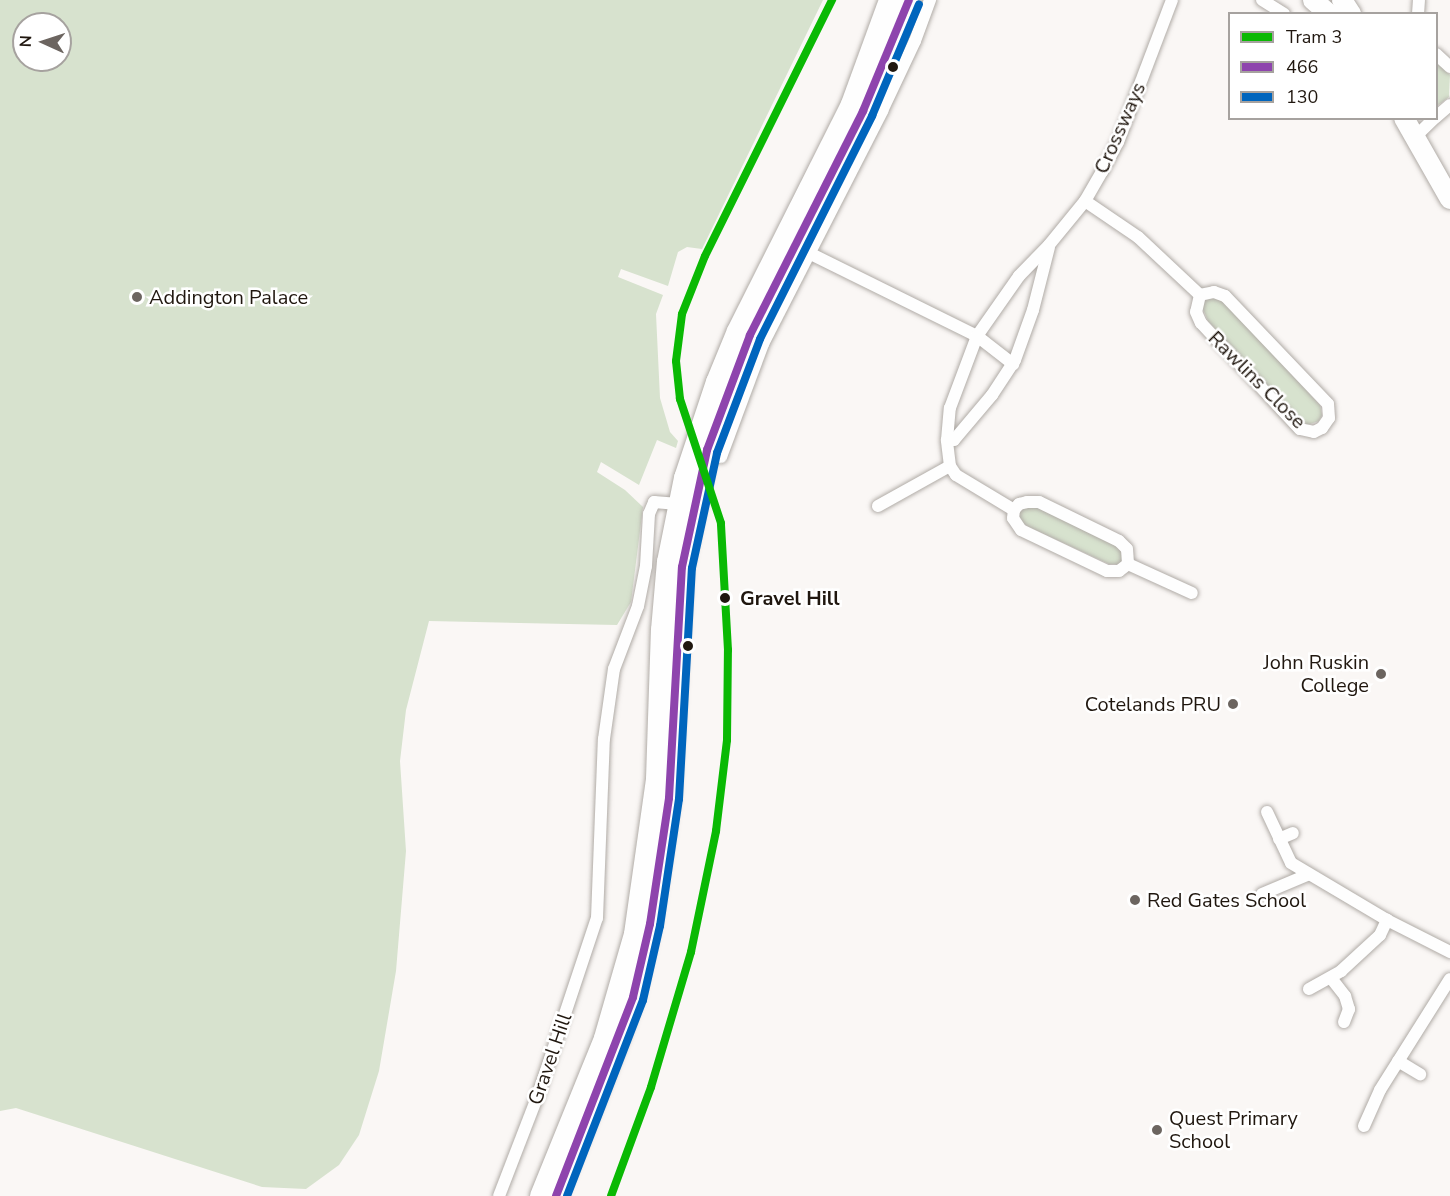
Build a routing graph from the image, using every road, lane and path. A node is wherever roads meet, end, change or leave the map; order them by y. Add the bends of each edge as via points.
1 (889, 0) edge
2 (909, 0) edge
3 (930, 0) edge
4 (1172, 0) edge
5 (1262, 0) edge
6 (1313, 0) edge
7 (1343, 6) edge
8 (1281, 12) edge
9 (1438, 55) edge
10 (1450, 67) edge
11 (1450, 105) edge
12 (1438, 116) edge
13 (1405, 120) edge
14 (1434, 120) edge
15 (1415, 137) junction
16 (1450, 199) edge
17 (1085, 201) junction
18 (1049, 246) junction
19 (809, 253) junction
20 (1200, 295) junction
21 (977, 336) junction
22 (1013, 364) junction
23 (730, 406) junction
24 (947, 440) junction
25 (721, 457) dead end
26 (950, 466) junction
27 (668, 502) junction
28 (878, 506) dead end
29 (1014, 510) junction
30 (1128, 564) junction
31 (1192, 592) dead end
32 (1267, 812) dead end
33 (1293, 833) dead end
34 (1279, 839) junction
35 (1307, 874) junction
36 (1262, 894) dead end
37 (1387, 920) junction
38 (1450, 952) edge
39 (1331, 978) junction
40 (1450, 978) edge
41 (1309, 989) dead end
42 (1344, 1022) dead end
43 (1398, 1061) junction
44 (1420, 1074) dead end
45 (1364, 1126) dead end
46 (499, 1196) edge
47 (540, 1196) edge
48 (556, 1196) edge

1 - 27 main road, Gravel Hill via 851,104 737,331 694,446
2 - 23 main road via 863,111 750,335
3 - 19 street via 891,92
4 - 17 street, Crossways via 1118,142
5 - 8 street
6 - 7 main road
9 - 10 street
11 - 12 street
13 - 15 main road
14 - 15 street
15 - 16 main road
17 - 18 street, Crossways
17 - 20 street via 1138,237
18 - 21 street, Crossways via 1019,276
18 - 22 street, Crossways via 1033,310
19 - 21 street
19 - 23 street
20 - 20 street, Rawlins Close via 1214,292 1225,296 1328,404 1329,418 1322,428 1314,432 1300,429 1201,323 1197,312
21 - 22 street
21 - 24 street, Crossways via 950,408
22 - 24 street, Crossways via 954,440
23 - 25 street
23 - 48 main road via 700,476 682,567 670,788 650,924 633,997
24 - 26 street, Crossways
26 - 28 street
26 - 29 street via 956,475
27 - 46 street, Gravel Hill via 654,502 649,514 646,566 638,606 614,669 604,739 597,918 538,1095
27 - 47 main road, Gravel Hill via 656,779 636,923 604,1038
29 - 30 street via 1013,518 1021,530 1096,566 1112,572
29 - 30 street via 1018,504 1039,502 1119,541 1127,549
30 - 31 street
32 - 34 street
33 - 34 street
34 - 35 street via 1291,862
35 - 36 street
35 - 37 street
37 - 38 street
37 - 39 street via 1380,935
39 - 41 street
39 - 42 street via 1345,996 1348,1009
40 - 43 street
43 - 44 street
43 - 45 street

